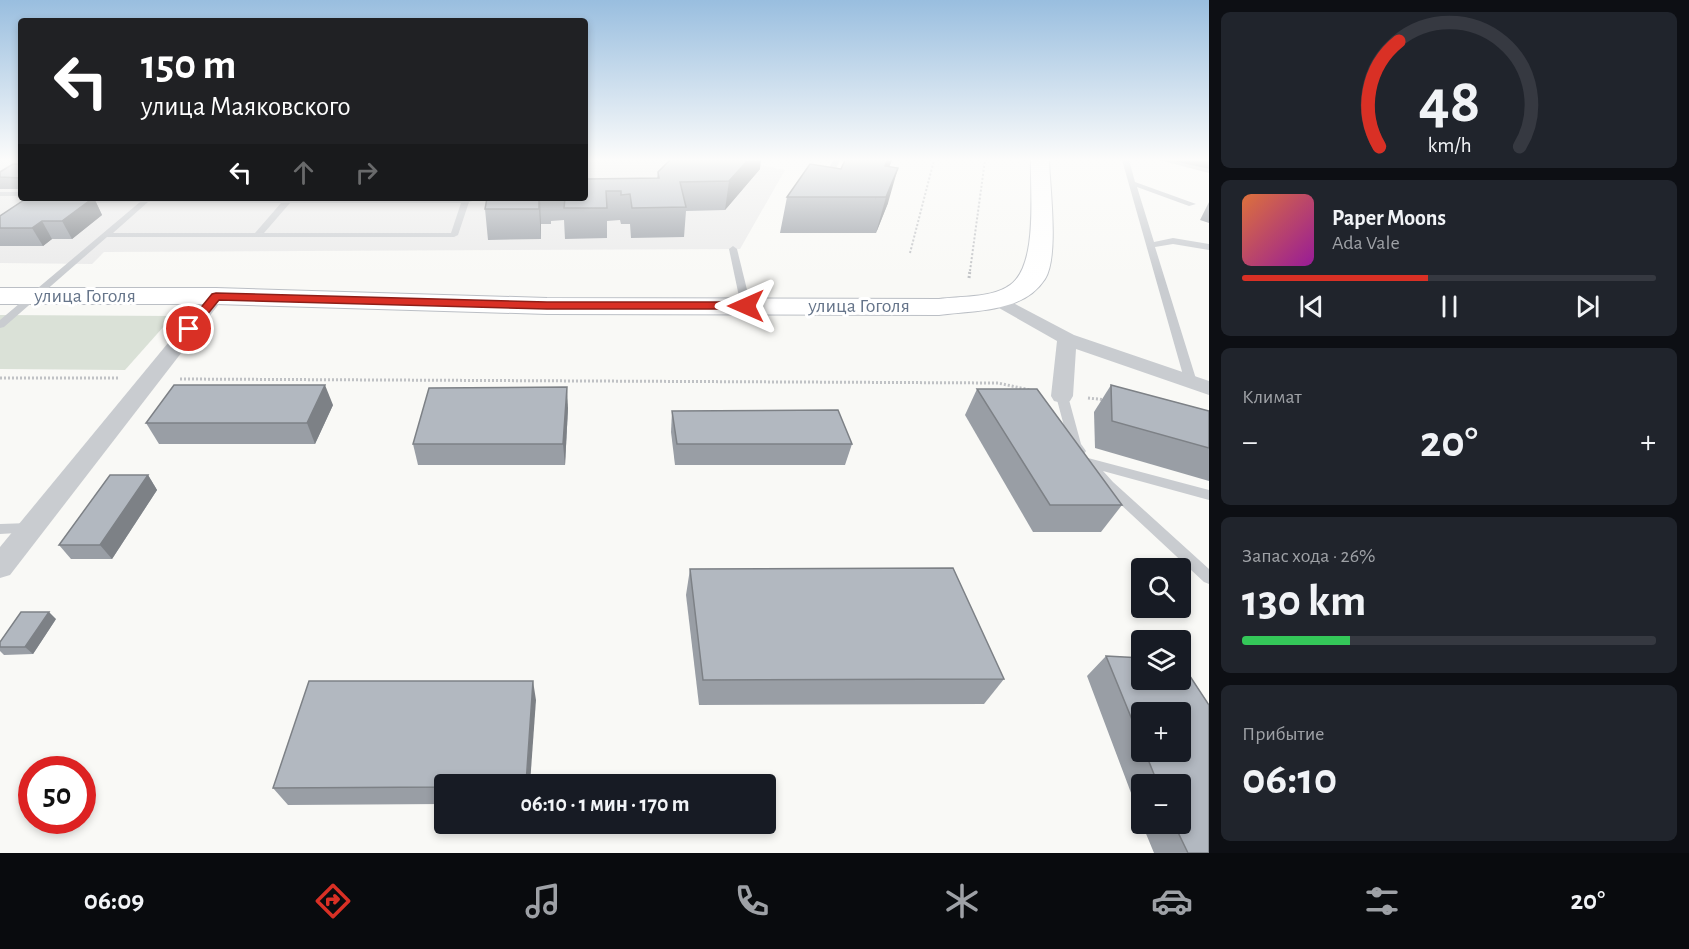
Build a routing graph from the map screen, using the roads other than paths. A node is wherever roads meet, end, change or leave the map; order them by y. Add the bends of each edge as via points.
1 (1040, 200) edge
2 (1137, 200) edge
3 (1180, 200) edge
4 (145, 201) edge
5 (287, 201) edge
6 (466, 201) edge
7 (1192, 204) dead end
8 (104, 235) junction
9 (257, 235) junction
10 (1150, 245) junction
11 (1209, 247) edge
12 (733, 249) dead end
13 (0, 296) edge
14 (34, 296) junction
15 (216, 296) junction
16 (998, 300) junction
17 (746, 306) junction
18 (0, 325) edge
19 (1067, 339) junction
20 (1200, 385) edge
21 (1062, 396) joint
22 (1088, 462) junction
23 (1209, 495) edge
24 (31, 528) junction
25 (0, 529) edge
26 (0, 567) edge
27 (1209, 578) edge

1 - 16 main road via 1041,251 1034,277 1018,292
2 - 10 lane
3 - 7 lane
4 - 8 lane
5 - 9 lane
6 - 9 lane via 454,235
8 - 9 lane
8 - 14 lane
10 - 11 lane via 1173,241
10 - 20 lane
12 - 17 lane
13 - 14 main road, улица Гоголя
14 - 15 main road, улица Гоголя
14 - 18 lane
15 - 17 main road, улица Гоголя via 547,306
15 - 24 street
16 - 17 main road, улица Гоголя via 939,307
16 - 19 street
19 - 20 street
19 - 21 street
21 - 22 lane via 1075,445
22 - 23 lane
22 - 27 lane
24 - 25 lane
24 - 26 street

